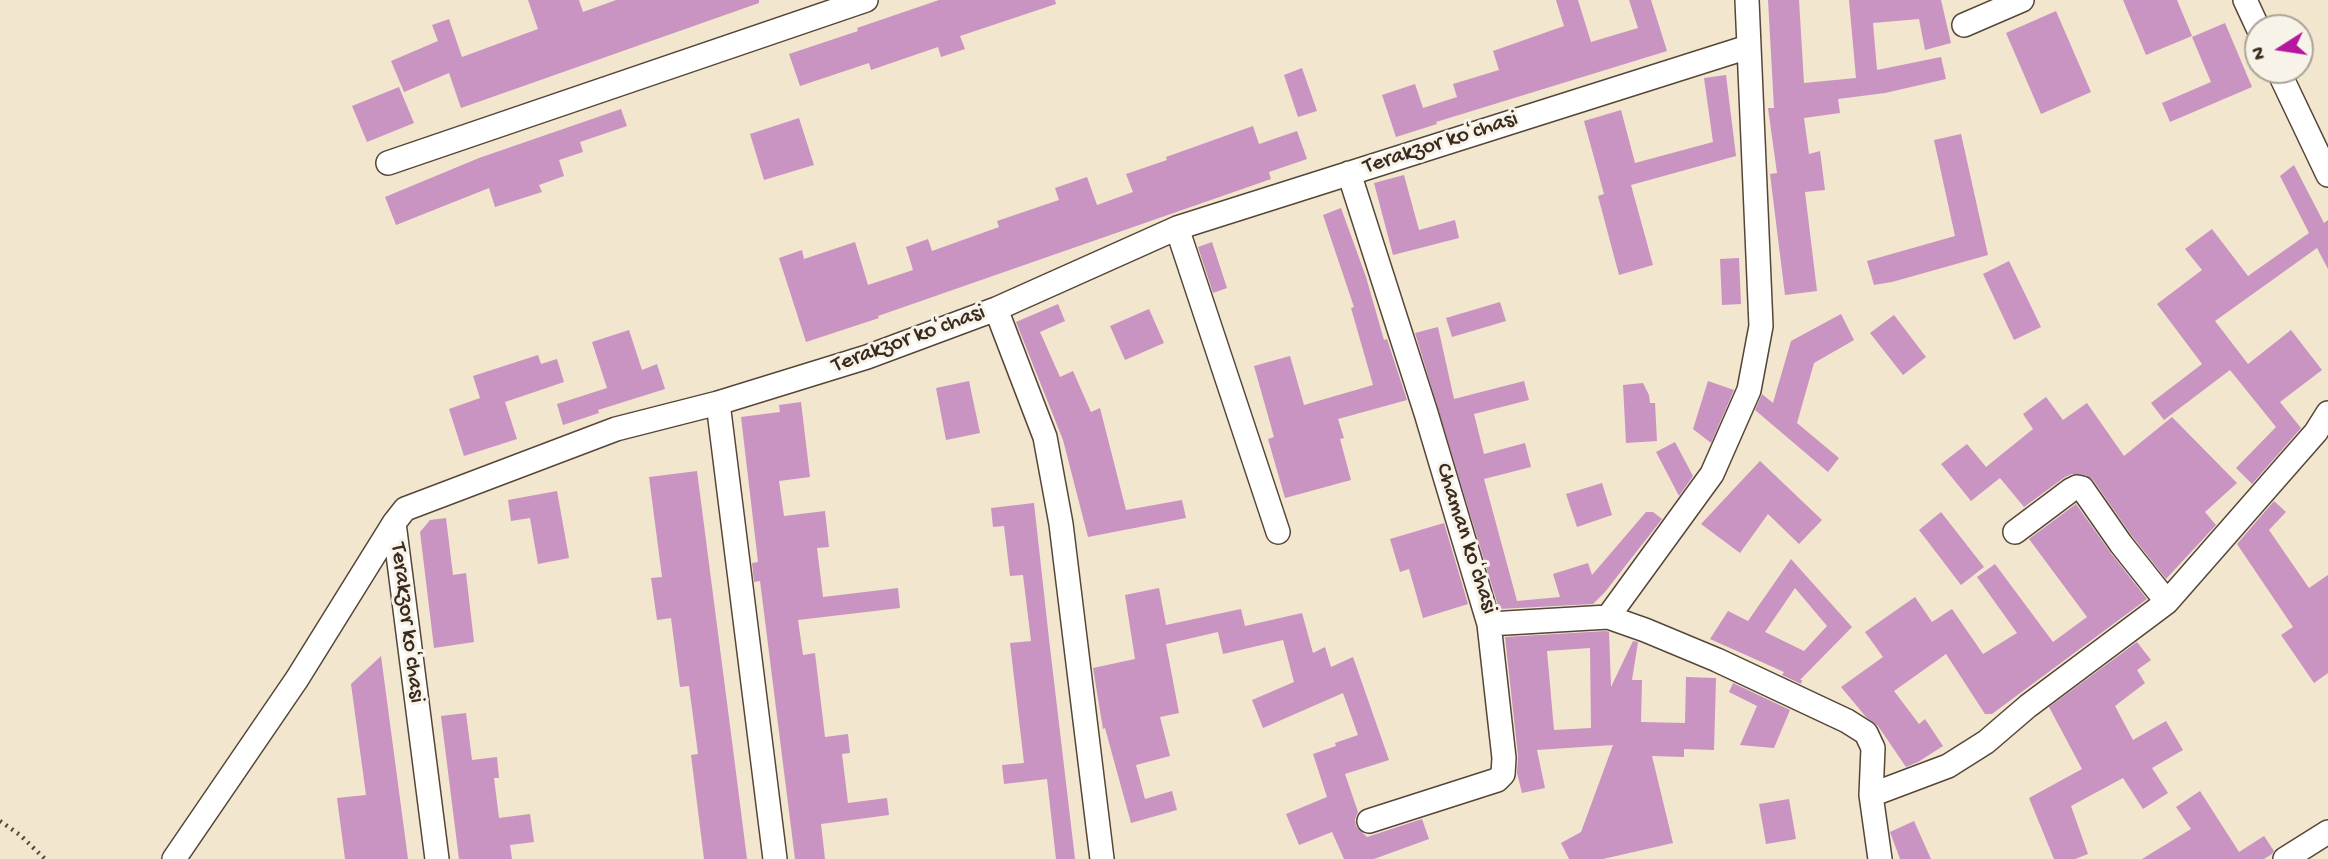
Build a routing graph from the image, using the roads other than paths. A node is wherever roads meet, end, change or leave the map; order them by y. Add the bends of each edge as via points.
1 (866, 0) edge
2 (1747, 0) edge
3 (2022, 0) edge
4 (1964, 25) dead end
5 (1748, 47) junction
6 (2285, 84) edge
7 (388, 163) dead end
8 (1349, 173) junction
9 (2328, 175) edge
10 (1177, 228) junction
11 (996, 309) junction
12 (718, 403) junction
13 (2328, 413) edge
14 (394, 523) junction
15 (2015, 532) dead end
16 (1278, 533) dead end
17 (2167, 602) junction
18 (1608, 617) junction
19 (1489, 624) junction
20 (1871, 795) junction
21 (1369, 821) dead end
22 (2328, 832) edge
23 (2308, 853) edge
24 (174, 859) edge
25 (437, 859) edge
26 (775, 859) edge
27 (1102, 859) edge
28 (1880, 859) edge
29 (2285, 859) edge

1 - 7 street
2 - 5 street
3 - 4 street
5 - 8 street, Terakzor koʻchasi
5 - 18 street via 1762,326 1749,390 1712,474
6 - 9 street
8 - 10 street, Terakzor koʻchasi
8 - 19 street, Chaman koʻchasi
10 - 11 street, Terakzor koʻchasi
10 - 16 street
11 - 12 street, Terakzor koʻchasi via 867,357
11 - 27 street via 1045,437 1061,524
12 - 14 street, Terakzor koʻchasi via 590,438 421,501 405,509
12 - 26 street
13 - 17 street
14 - 24 street via 297,679
14 - 25 street, Terakzor koʻchasi
15 - 17 street via 2071,490 2082,488
17 - 20 street via 1986,742 1948,766
18 - 19 street, Chaman koʻchasi
18 - 20 street, Chaman koʻchasi via 1717,660 1847,720 1866,733 1873,748
19 - 21 street via 1503,774 1497,780
20 - 28 street, Chaman koʻchasi
22 - 23 street
23 - 29 street

